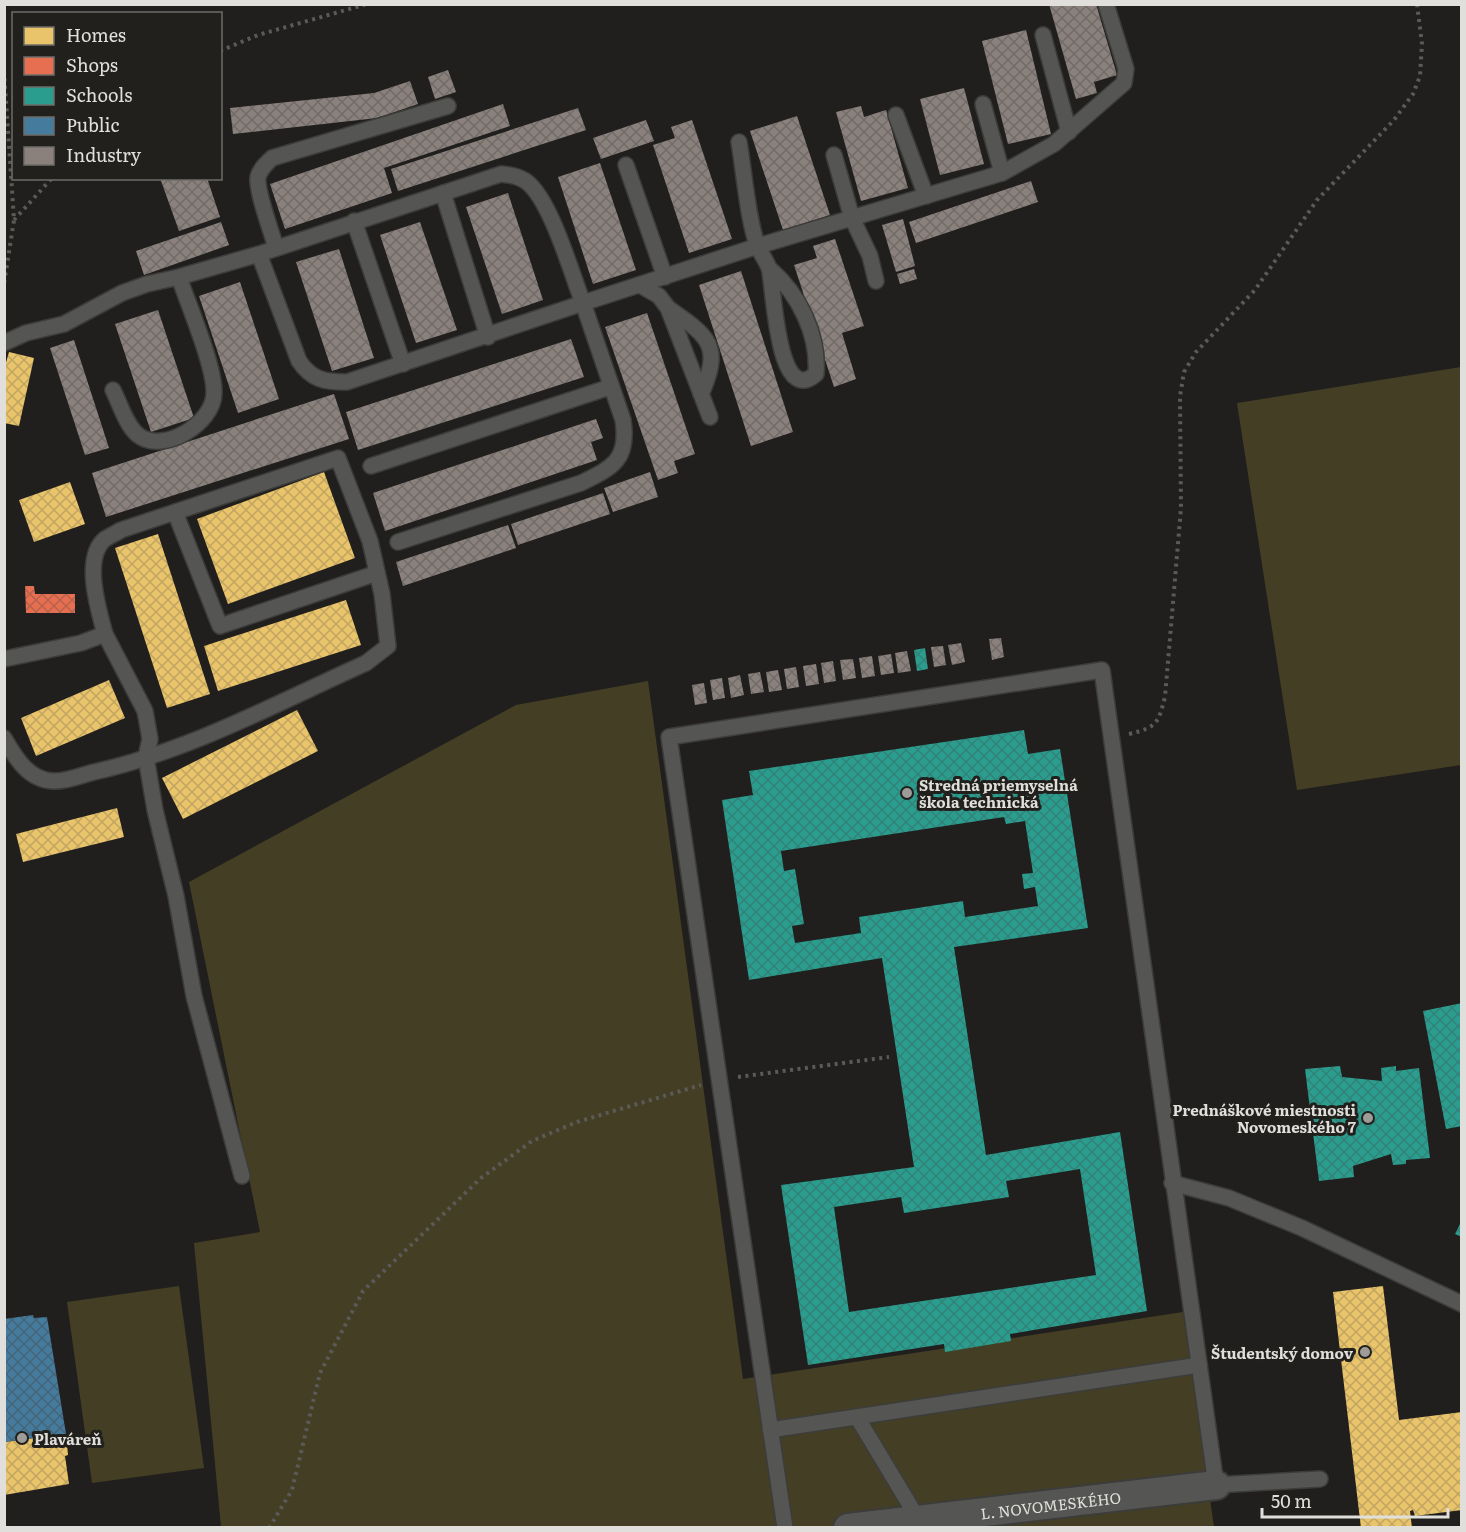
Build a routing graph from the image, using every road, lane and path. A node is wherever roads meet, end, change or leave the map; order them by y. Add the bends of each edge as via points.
1 (367, 4) edge
2 (1106, 4) edge
3 (1417, 4) edge
4 (1043, 35) dead end
5 (222, 50) edge
6 (4, 71) edge
7 (983, 104) dead end
8 (448, 106) dead end
9 (896, 115) dead end
10 (1069, 132) junction
11 (739, 142) dead end
12 (834, 154) dead end
13 (626, 165) dead end
14 (1002, 173) junction
15 (50, 180) edge
16 (443, 193) junction
17 (926, 196) junction
18 (852, 219) junction
19 (14, 220) junction
20 (354, 221) junction
21 (758, 246) junction
22 (276, 248) junction
23 (259, 254) junction
24 (770, 269) junction
25 (179, 277) junction
26 (664, 277) junction
27 (876, 281) dead end
28 (4, 284) edge
29 (640, 285) junction
30 (583, 303) junction
31 (668, 308) junction
32 (488, 337) junction
33 (4, 344) edge
34 (403, 364) junction
35 (610, 387) junction
36 (113, 390) dead end
37 (701, 394) junction
38 (710, 417) dead end
39 (371, 466) dead end
40 (175, 512) junction
41 (398, 542) dead end
42 (377, 573) junction
43 (105, 634) junction
44 (4, 659) edge
45 (4, 738) edge
46 (1111, 738) junction
47 (146, 757) junction
48 (577, 1122) dead end
49 (242, 1176) dead end
50 (1172, 1184) junction
51 (1461, 1304) edge
52 (1199, 1365) junction
53 (857, 1417) junction
54 (770, 1430) junction
55 (1320, 1479) dead end
56 (1216, 1485) junction
57 (921, 1523) edge
58 (269, 1527) edge
59 (785, 1527) edge
60 (848, 1527) edge

1 - 5 path via 258,35
2 - 10 lane via 1125,69 1124,83
3 - 46 path via 1422,44 1420,76 1413,94 1394,120 1317,200 1255,290 1196,352 1184,372 1180,407 1181,508 1165,697 1159,721 1148,729
4 - 10 lane
6 - 19 path
7 - 14 lane
8 - 22 lane via 272,158 258,177
9 - 17 lane
10 - 14 lane via 1031,159
11 - 21 lane
12 - 18 lane
13 - 26 lane
14 - 17 lane
15 - 19 path
16 - 20 lane
16 - 30 lane via 501,174 526,181 537,192 554,225
16 - 32 lane
17 - 18 lane
18 - 21 lane
18 - 27 lane via 870,256
19 - 28 path
20 - 22 lane
20 - 34 lane
21 - 24 lane
21 - 26 lane
22 - 23 lane
23 - 25 lane
23 - 34 lane via 299,361 308,373 323,382 347,382
24 - 24 lane via 772,311 788,365 793,376 808,381 816,374 817,363 804,311 791,290
25 - 33 lane via 122,293 64,324 26,333
25 - 36 lane via 210,368 212,407 202,422 189,431 151,441 138,435 129,424
26 - 29 lane
29 - 30 lane
29 - 31 lane via 659,296
30 - 32 lane
30 - 35 lane
31 - 37 lane
31 - 37 lane via 704,334 711,346 713,360
32 - 34 lane
35 - 39 lane
35 - 41 lane via 626,440 610,469 581,483
37 - 38 lane
40 - 42 lane via 220,626
40 - 42 lane via 338,458 370,541
40 - 43 lane via 103,540 95,558 94,586
42 - 47 lane via 388,646 366,663 189,743
43 - 44 lane
43 - 47 lane via 145,711 150,740
45 - 47 lane via 31,774 53,781
46 - 50 lane
46 - 54 lane via 1101,670 669,737
47 - 49 lane via 194,996
48 - 58 path via 532,1141 481,1178 363,1291 320,1373 292,1490
50 - 51 lane via 1229,1198 1302,1228
50 - 52 lane
52 - 53 lane
52 - 56 lane
53 - 54 lane
53 - 57 lane
54 - 59 lane
55 - 56 lane
56 - 57 street, L. NOVOMESKÉHO
57 - 60 street, L. NOVOMESKÉHO

